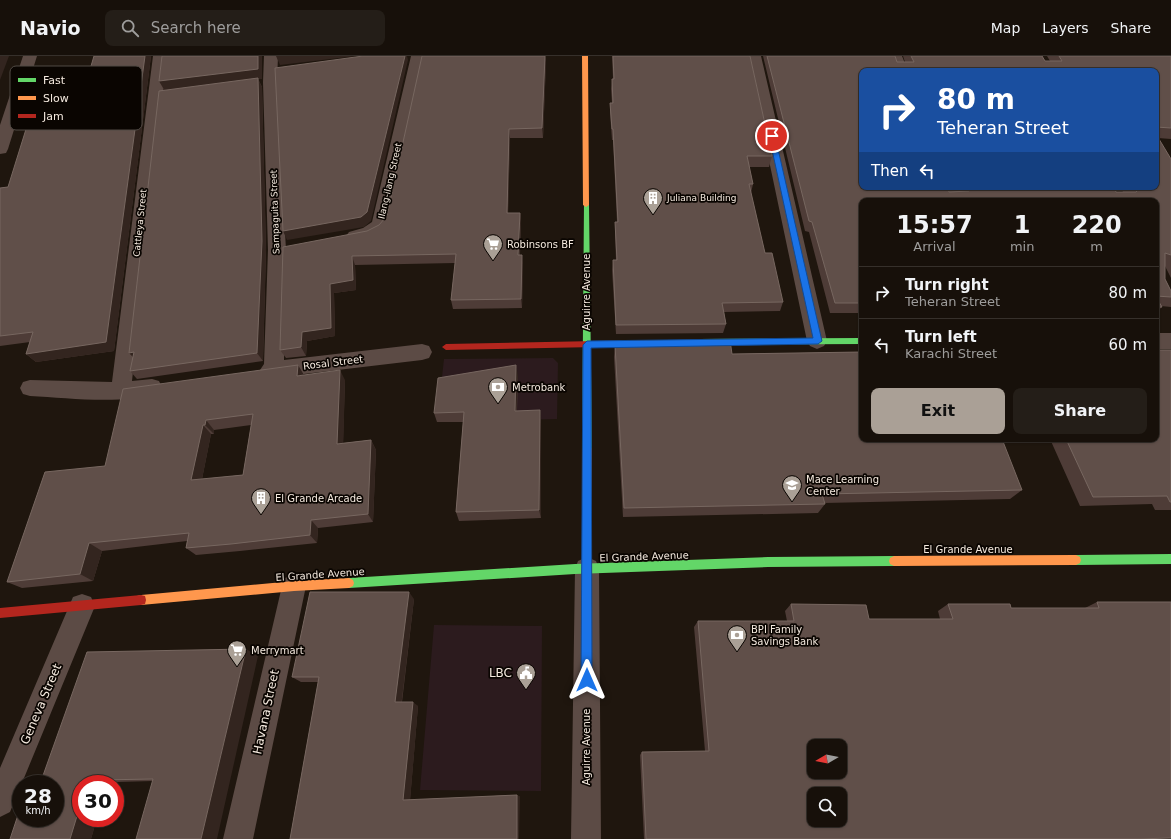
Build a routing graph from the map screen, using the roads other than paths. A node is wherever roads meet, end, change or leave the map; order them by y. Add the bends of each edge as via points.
1 (30, 56) edge
2 (160, 56) edge
3 (418, 56) edge
4 (585, 56) edge
5 (754, 56) edge
6 (895, 56) edge
7 (27, 66) edge
8 (276, 66) edge
9 (900, 68) edge
10 (10, 118) edge
11 (0, 149) edge
12 (337, 239) edge
13 (818, 341) junction
14 (859, 341) edge
15 (1159, 341) edge
16 (1171, 341) edge
17 (687, 342) edge
18 (656, 343) edge
19 (587, 345) junction
20 (446, 347) dead end
21 (422, 352) dead end
22 (274, 369) junction
23 (251, 372) edge
24 (167, 384) edge
25 (30, 388) dead end
26 (121, 391) junction
27 (1171, 559) edge
28 (587, 569) junction
29 (294, 586) junction
30 (82, 606) junction
31 (0, 613) edge
32 (0, 802) edge
33 (238, 839) edge
34 (586, 839) edge

1 - 7 street
2 - 26 street, Cattleya Street
3 - 12 street, Ilang-ilang Street via 380,224 370,233
4 - 19 street, Aguirre Avenue
5 - 13 street
6 - 9 street
8 - 22 street, Sampaguita Street via 270,82 285,248
10 - 11 street
13 - 14 street
13 - 17 street
15 - 16 street
18 - 19 street
19 - 20 street
19 - 28 street, Aguirre Avenue
21 - 22 street, Rosal Street
22 - 23 street, Rosal Street
24 - 26 street
25 - 26 street
27 - 28 street, El Grande Avenue via 768,562
28 - 29 street, El Grande Avenue
28 - 34 street, Aguirre Avenue
29 - 30 street, El Grande Avenue
29 - 33 street, Havana Street
30 - 31 street, El Grande Avenue
30 - 32 street, Geneva Street

